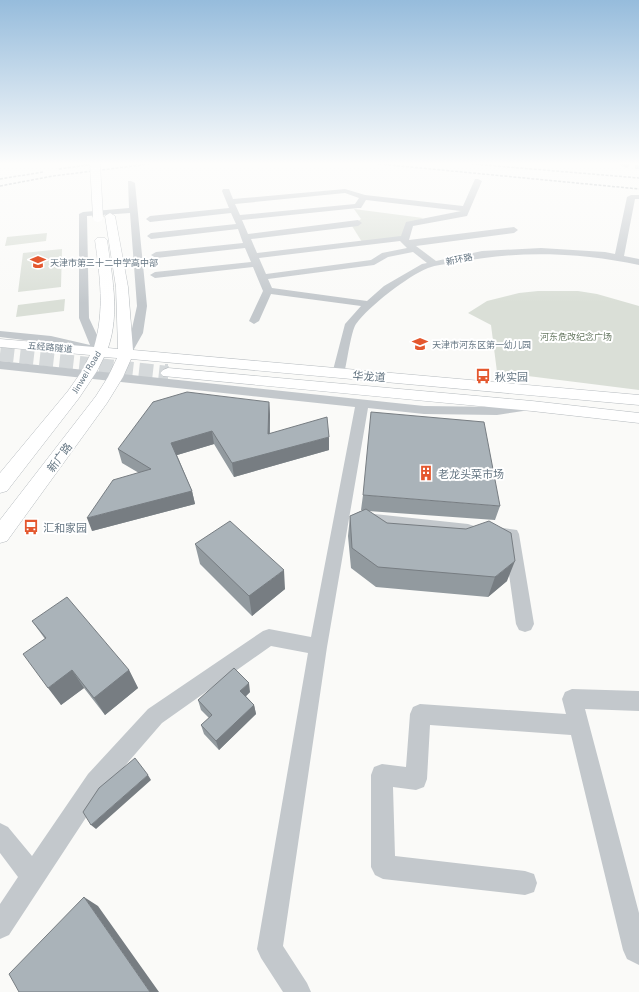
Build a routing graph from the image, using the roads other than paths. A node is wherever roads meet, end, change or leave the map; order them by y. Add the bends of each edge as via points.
1 (103, 210) edge
2 (105, 210) edge
3 (129, 210) edge
4 (133, 210) edge
5 (234, 210) edge
6 (254, 210) edge
7 (293, 210) edge
8 (465, 210) edge
9 (628, 210) edge
10 (236, 214) junction
11 (104, 216) junction
12 (150, 219) dead end
13 (358, 223) dead end
14 (514, 230) dead end
15 (151, 236) dead end
16 (247, 241) junction
17 (409, 244) junction
18 (156, 255) dead end
19 (619, 258) junction
20 (255, 260) junction
21 (639, 262) edge
22 (434, 264) junction
23 (155, 276) dead end
24 (262, 277) junction
25 (268, 291) junction
26 (369, 304) junction
27 (254, 321) dead end
28 (0, 334) edge
29 (0, 343) edge
30 (99, 352) junction
31 (126, 354) junction
32 (0, 365) edge
33 (168, 373) tunnel mouth
34 (338, 374) junction
35 (87, 375) junction
36 (115, 378) junction
37 (639, 400) edge
38 (362, 404) junction
39 (532, 406) junction
40 (639, 418) edge
41 (0, 486) edge
42 (342, 516) junction
43 (0, 535) edge
44 (525, 624) dead end
45 (318, 647) junction
46 (639, 700) edge
47 (579, 725) junction
48 (0, 835) edge
49 (34, 876) junction
50 (525, 883) dead end
51 (0, 926) edge
52 (639, 952) edge
53 (298, 992) edge

1 - 11 main road, Jinwei Road, bridge
2 - 11 main road, Jinwei Road
3 - 30 street via 83,214 84,318
4 - 31 street via 142,306 137,333
5 - 10 street
6 - 10 street
7 - 10 street
8 - 17 street via 464,214 409,224
9 - 19 street
10 - 12 street
10 - 15 street
10 - 16 street
11 - 30 main road, Jinwei Road via 107,322
11 - 31 main road, Jinwei Road via 122,287
13 - 16 street
14 - 17 street
16 - 18 street
16 - 20 street
17 - 20 street
17 - 22 street
17 - 24 street via 374,262
19 - 21 street, 新环路
19 - 22 street, 新环路 via 541,251 482,254
20 - 23 street
20 - 24 street
22 - 26 street, 新环路 via 425,266 388,288
24 - 25 street
25 - 26 street
25 - 27 street
26 - 34 street, 新环路 via 350,324
28 - 30 street via 65,341
29 - 30 main road, 五经路隧道
30 - 31 main road, 华龙道
30 - 35 main road, Jinwei Road
31 - 34 main road, 华龙道
31 - 36 main road, Jinwei Road
32 - 35 street
33 - 39 main road
34 - 37 main road, 华龙道
35 - 36 street
35 - 41 main road, Jinwei Road
36 - 38 street
36 - 43 main road, 新广路 via 90,416
38 - 39 street via 424,410 497,411
38 - 42 street
39 - 40 main road
42 - 44 street via 511,534
42 - 45 street
45 - 49 street via 269,637 155,716 96,782
45 - 53 street via 270,949
46 - 47 street via 572,699
47 - 50 street via 420,714 416,779 382,776 383,867
47 - 52 street via 636,950
48 - 49 street
49 - 51 street

